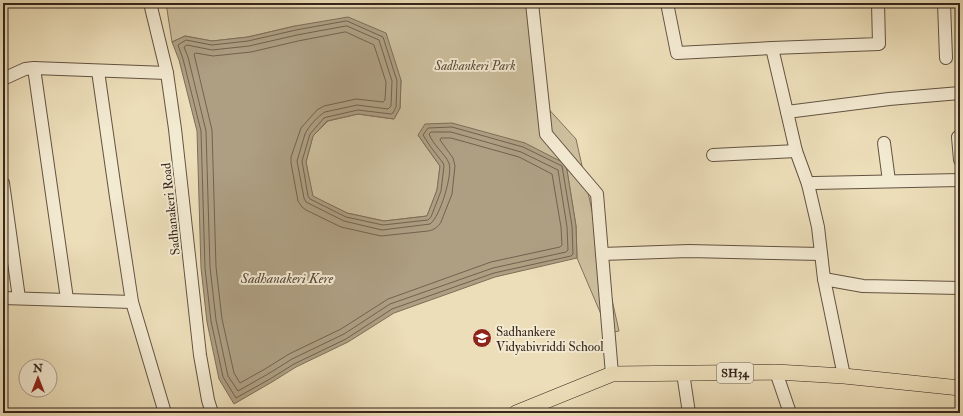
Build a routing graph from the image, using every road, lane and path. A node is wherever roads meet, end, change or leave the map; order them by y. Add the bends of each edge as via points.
1 (150, 3) edge
2 (532, 3) edge
3 (666, 3) edge
4 (878, 3) edge
5 (944, 3) edge
6 (772, 48) junction
7 (946, 58) dead end
8 (34, 68) junction
9 (98, 71) junction
10 (167, 73) junction
11 (3, 79) edge
12 (960, 93) edge
13 (787, 112) junction
14 (958, 137) dead end
15 (884, 143) dead end
16 (796, 151) junction
17 (713, 155) dead end
18 (960, 160) edge
19 (960, 180) edge
20 (889, 181) junction
21 (3, 183) edge
22 (808, 184) junction
23 (602, 254) junction
24 (821, 254) junction
25 (824, 279) junction
26 (960, 288) edge
27 (3, 298) edge
28 (19, 298) junction
29 (67, 299) junction
30 (132, 302) junction
31 (776, 372) junction
32 (612, 374) junction
33 (683, 374) junction
34 (844, 376) junction
35 (960, 388) edge
36 (540, 408) edge
37 (165, 413) edge
38 (212, 413) edge
39 (516, 413) edge
40 (689, 413) edge
41 (790, 413) edge

1 - 10 street, Sadhanakeri Road
2 - 23 street via 546,134 597,194
3 - 6 street via 677,53
4 - 6 street via 879,44
5 - 7 street
6 - 13 street
8 - 9 street
8 - 11 street via 25,69
8 - 29 street
9 - 10 street
9 - 30 street
10 - 38 street, Sadhanakeri Road via 200,355
12 - 13 street
13 - 16 street
14 - 18 street
15 - 20 street
16 - 17 street
16 - 22 street
19 - 20 street
20 - 22 street
21 - 28 street
22 - 24 street
23 - 24 street via 690,251
23 - 32 street
24 - 25 street
25 - 26 street via 863,286
25 - 34 street
27 - 28 street
28 - 29 street
29 - 30 street
30 - 37 street
31 - 33 main road, SH34
31 - 34 main road, SH34
31 - 41 street
32 - 33 main road, SH34
32 - 36 main road, SH34
33 - 40 street
34 - 35 main road, SH34
36 - 39 main road, SH34

